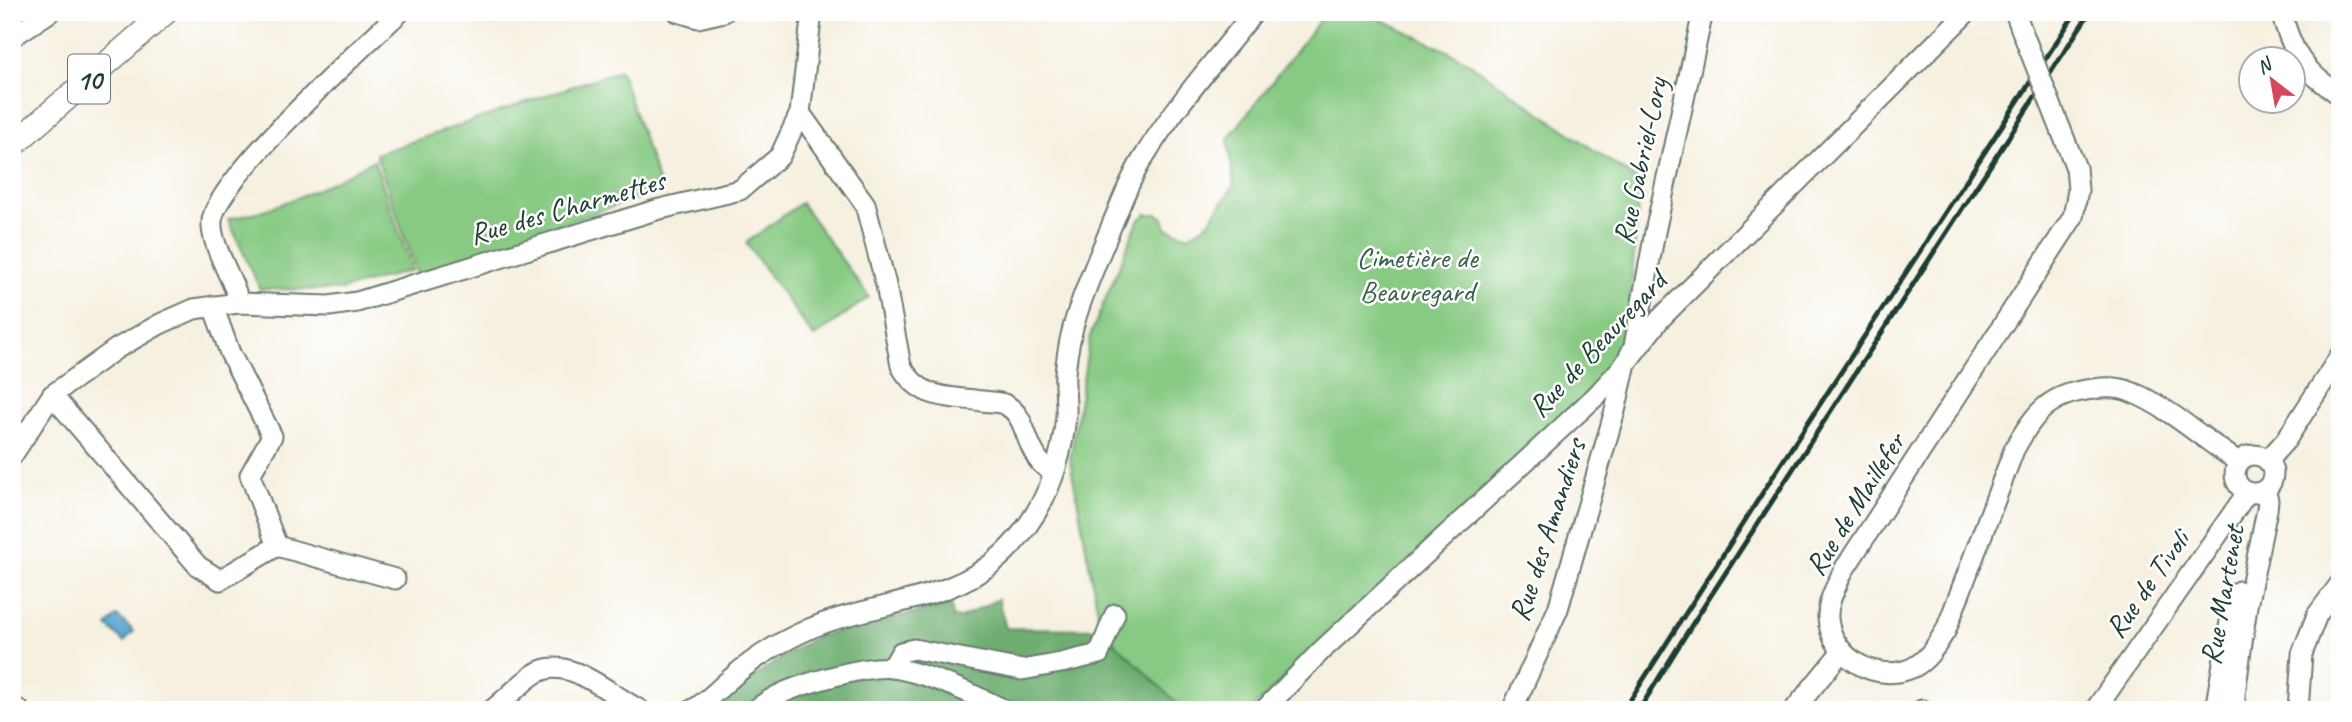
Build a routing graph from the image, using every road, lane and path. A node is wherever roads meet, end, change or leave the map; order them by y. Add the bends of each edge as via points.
1 (50, 12) edge
2 (166, 12) edge
3 (400, 12) edge
4 (678, 12) edge
5 (724, 12) edge
6 (812, 12) edge
7 (1254, 12) edge
8 (1703, 12) edge
9 (1967, 12) edge
10 (2015, 12) edge
11 (2281, 12) edge
12 (12, 37) edge
13 (2340, 95) edge
14 (800, 113) junction
15 (12, 146) edge
16 (238, 303) junction
17 (213, 306) junction
18 (2340, 356) edge
19 (1626, 363) junction
20 (51, 396) junction
21 (12, 456) edge
22 (2268, 460) junction
23 (2239, 462) junction
24 (1054, 473) junction
25 (2256, 491) junction
26 (2262, 537) junction
27 (276, 546) junction
28 (395, 579) dead end
29 (2340, 584) edge
30 (1115, 614) dead end
31 (1842, 651) junction
32 (892, 668) junction
33 (12, 706) edge
34 (19, 710) edge
35 (492, 710) edge
36 (640, 710) edge
37 (692, 710) edge
38 (755, 710) edge
39 (1005, 710) edge
40 (1264, 710) edge
41 (1511, 710) edge
42 (1794, 710) edge
43 (2095, 710) edge
44 (2215, 710) edge
45 (2235, 710) edge
46 (2298, 710) edge

1 - 12 street
2 - 15 main road, 10
3 - 16 street via 336,71 218,202 211,225
4 - 5 street via 698,18
6 - 14 street, Rue des Charmettes
7 - 24 street via 1157,137 1131,180 1077,313 1068,350 1066,414
8 - 19 street, Rue Gabriel-Lory via 1640,323
9 - 19 street, Rue de Beauregard via 1660,319
10 - 31 street, Rue de Maillefer, bridge via 2076,167 2074,217 1843,571 1828,617
11 - 13 street via 2301,63
14 - 16 street, Rue des Charmettes via 780,156 740,190 656,210 357,302 329,306
14 - 24 street via 865,204 901,366 908,378 933,396 1003,404 1015,412 1041,464
16 - 17 street, Rue des Charmettes
17 - 20 street, Rue des Charmettes via 160,324
17 - 27 street via 230,353 272,436 250,475
18 - 22 street
19 - 40 street, Rue de Beauregard
19 - 41 street, Rue des Amandiers via 1558,609
20 - 21 street, Rue des Charmettes
20 - 27 street via 198,566 220,580
22 - 23 street via 2253,455
22 - 25 street via 2273,479
23 - 25 street via 2238,485
23 - 31 street via 2130,391 2109,387 2074,391 2046,405 2028,423 1946,630 1932,652 1914,667 1893,673 1873,671
24 - 37 street via 1042,504 1025,529 971,579 807,630 751,662
25 - 26 street, Rue Martenet via 2268,500
25 - 43 street, Rue de Tivoli
26 - 44 street via 2253,549 2231,616
26 - 45 street, Rue Martenet via 2247,606
27 - 28 street
29 - 46 street via 2316,615 2302,654
30 - 32 street via 1099,654 1022,670 914,649 901,652
31 - 42 street
32 - 38 street via 826,679 775,696
32 - 39 street
33 - 34 street
35 - 36 street via 533,675 557,668 581,673

